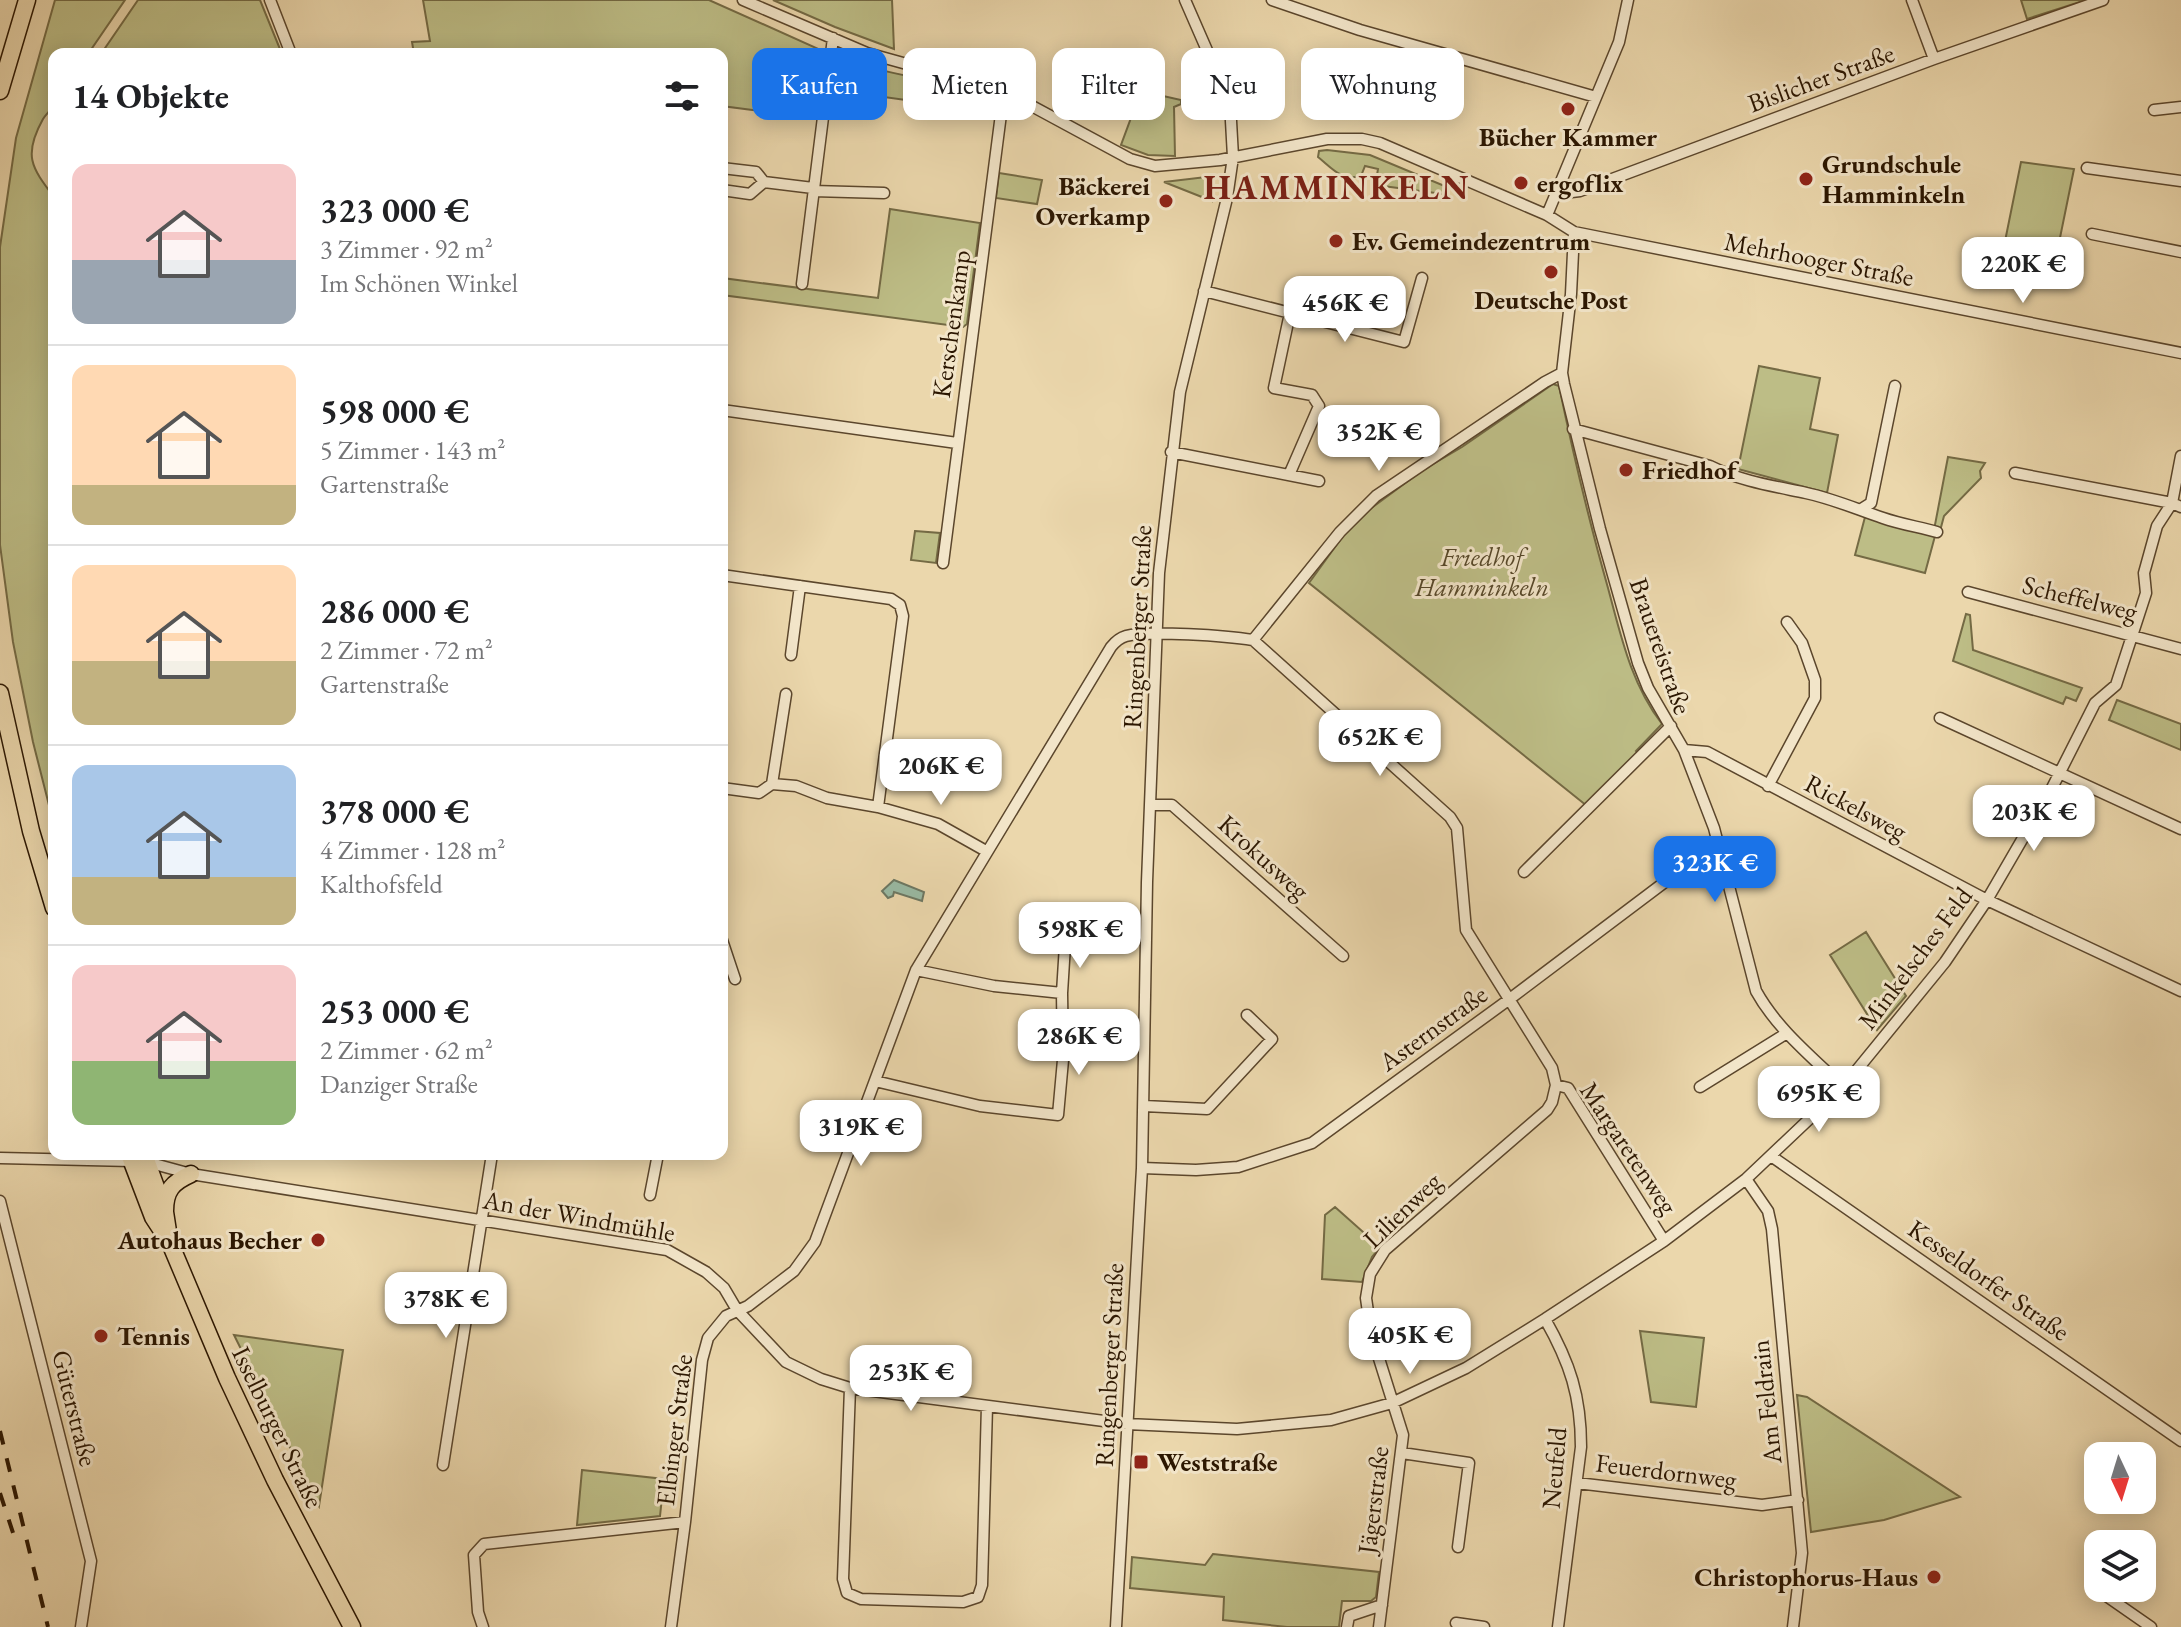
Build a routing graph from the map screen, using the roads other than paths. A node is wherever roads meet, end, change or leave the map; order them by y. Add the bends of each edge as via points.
1 (27, 0) edge
2 (270, 0) edge
3 (743, 0) edge
4 (1185, 0) edge
5 (1272, 0) edge
6 (1628, 0) edge
7 (1912, 0) edge
8 (2103, 0) edge
9 (833, 38) junction
10 (289, 48) edge
11 (1934, 59) junction
12 (903, 63) edge
13 (0, 91) edge
14 (1596, 97) junction
15 (2181, 107) edge
16 (1036, 108) edge
17 (2154, 110) dead end
18 (1000, 120) edge
19 (1233, 157) junction
20 (2087, 168) dead end
21 (728, 169) edge
22 (2181, 181) edge
23 (764, 182) junction
24 (813, 190) junction
25 (728, 191) edge
26 (884, 193) dead end
27 (1555, 194) junction
28 (1547, 215) junction
29 (1574, 232) junction
30 (2092, 234) dead end
31 (2181, 252) edge
32 (1422, 278) dead end
33 (802, 284) dead end
34 (1204, 291) junction
35 (1290, 313) junction
36 (2181, 353) edge
37 (1562, 373) junction
38 (1895, 386) dead end
39 (728, 411) edge
40 (1573, 429) junction
41 (957, 443) junction
42 (1171, 452) junction
43 (2181, 456) edge
44 (2015, 473) dead end
45 (1289, 475) junction
46 (1319, 481) dead end
47 (2177, 505) edge
48 (1863, 508) junction
49 (1937, 532) dead end
50 (943, 563) dead end
51 (728, 576) edge
52 (800, 586) junction
53 (1968, 592) dead end
54 (1787, 622) dead end
55 (2133, 634) junction
56 (1157, 635) junction
57 (1253, 640) junction
58 (2181, 649) edge
59 (791, 655) dead end
60 (0, 693) edge
61 (786, 694) dead end
62 (1940, 718) dead end
63 (1671, 726) junction
64 (1684, 750) junction
65 (2059, 773) junction
66 (772, 784) junction
67 (1768, 786) junction
68 (728, 789) edge
69 (1151, 805) junction
70 (878, 807) junction
71 (2181, 829) edge
72 (1718, 842) junction
73 (986, 851) junction
74 (1524, 872) dead end
75 (48, 888) edge
76 (1987, 900) junction
77 (1065, 945) dead end
78 (1343, 956) dead end
79 (728, 958) edge
80 (916, 970) junction
81 (735, 979) dead end
82 (2181, 991) edge
83 (1062, 993) junction
84 (1511, 998) junction
85 (1247, 1015) dead end
86 (1787, 1033) junction
87 (875, 1081) junction
88 (1556, 1085) junction
89 (1700, 1087) dead end
90 (1843, 1087) junction
91 (1144, 1106) junction
92 (1771, 1156) junction
93 (0, 1158) edge
94 (48, 1158) edge
95 (139, 1160) edge
96 (139, 1160) edge
97 (145, 1160) edge
98 (491, 1160) edge
99 (657, 1160) edge
100 (1142, 1168) junction
101 (191, 1174) junction
102 (1746, 1179) junction
103 (650, 1195) dead end
104 (0, 1201) edge
105 (165, 1212) junction
106 (482, 1221) junction
107 (1664, 1241) junction
108 (170, 1243) junction
109 (737, 1310) junction
110 (1545, 1319) junction
111 (850, 1388) junction
112 (1392, 1403) junction
113 (987, 1406) junction
114 (1127, 1424) junction
115 (2181, 1441) edge
116 (1402, 1453) junction
117 (443, 1465) dead end
118 (1577, 1483) junction
119 (1798, 1500) junction
120 (685, 1522) junction
121 (1458, 1547) dead end
122 (2115, 1602) edge
123 (1382, 1605) junction
124 (1456, 1623) dead end
125 (81, 1627) edge
126 (352, 1627) edge
127 (483, 1627) edge
128 (671, 1627) edge
129 (1116, 1627) edge
130 (1347, 1627) edge
131 (1379, 1627) edge
132 (1484, 1627) edge
133 (1558, 1627) edge
134 (1793, 1627) edge
135 (2151, 1627) edge

1 - 13 main road
2 - 10 street
3 - 9 street, Mehrhooger Straße
4 - 19 street, Ringenberger Straße via 1223,80
5 - 14 street
6 - 14 street via 1619,42
7 - 11 street
8 - 11 street, Bislicher Straße
9 - 12 street, Mehrhooger Straße
9 - 24 street
11 - 27 street, Bislicher Straße via 1580,191
14 - 27 street
15 - 17 street
16 - 19 street, Mehrhooger Straße via 1130,159 1155,166
18 - 41 street, Kerschenkamp
19 - 28 street, Mehrhooger Straße via 1327,139 1362,139
19 - 34 street, Ringenberger Straße
20 - 22 street
21 - 23 street via 756,172
23 - 24 street
23 - 25 street via 750,194
24 - 26 street
24 - 33 street
27 - 28 street
28 - 29 street, Mehrhooger Straße
29 - 36 street, Mehrhooger Straße
29 - 37 street, Brauereistraße
30 - 31 street
32 - 35 street via 1404,342
34 - 35 street
34 - 42 street, Ringenberger Straße
35 - 45 street via 1274,388 1312,395 1319,406
37 - 40 street, Brauereistraße
37 - 57 street via 1376,496
38 - 48 street via 1871,503
39 - 41 street
40 - 48 street
40 - 63 street, Brauereistraße via 1638,663
41 - 50 street, Kerschenkamp
42 - 45 street
42 - 56 street, Ringenberger Straße
43 - 47 street, Minkelsches Feld
44 - 47 street
45 - 46 street
47 - 55 street, Minkelsches Feld via 2157,526
48 - 49 street
51 - 52 street
52 - 59 street
52 - 70 street via 891,599 900,605 903,616
53 - 55 street, Scheffelweg
54 - 67 street via 1802,643 1815,680 1815,698
55 - 58 street, Scheffelweg
55 - 65 street, Minkelsches Feld via 2116,685 2095,703
56 - 57 street
56 - 69 street, Ringenberger Straße
56 - 73 street via 1117,640
57 - 84 street, Margaretenweg via 1450,817 1457,828 1466,930
60 - 75 main road
61 - 66 street
62 - 65 street
63 - 64 street
63 - 74 street, Brauereistraße
64 - 67 street, Rickelsweg via 1707,752
64 - 72 street
65 - 71 street
65 - 76 street, Minkelsches Feld
66 - 68 street via 759,793
66 - 70 street
67 - 76 street, Rickelsweg
69 - 78 street, Krokusweg via 1172,805
69 - 91 street, Ringenberger Straße
70 - 73 street via 938,824
72 - 84 street, Asternstraße
72 - 86 street via 1752,982 1767,1011
73 - 80 street
76 - 82 street, Rickelsweg
76 - 90 street, Minkelsches Feld via 1945,962
77 - 83 street
79 - 81 street
80 - 83 street
80 - 87 street
83 - 87 street via 1058,1115 980,1106
84 - 88 street, Margaretenweg via 1547,1058
84 - 100 street, Asternstraße via 1312,1143 1238,1167
85 - 91 street via 1272,1039 1207,1109
86 - 89 street
86 - 90 street
87 - 109 street via 815,1242 794,1271
88 - 107 street, Margaretenweg via 1568,1088
88 - 112 street, Lilienweg via 1547,1110 1385,1250 1370,1274 1366,1298 1371,1333
90 - 92 street, Minkelsches Feld
91 - 100 street, Ringenberger Straße
92 - 102 street, Minkelsches Feld
92 - 115 street, Kesseldorfer Straße
93 - 94 street, An der Windmühle
95 - 105 main road, Isselburger Straße
96 - 108 main road, Isselburger Straße via 153,1217
97 - 101 street, An der Windmühle
98 - 106 street
99 - 103 street
100 - 114 street, Ringenberger Straße
101 - 105 main road via 176,1180 166,1194
101 - 106 street, An der Windmühle
102 - 107 street, Minkelsches Feld
102 - 119 street, Am Feldrain via 1768,1211 1772,1229
104 - 125 street, Güterstraße via 91,1561
105 - 108 main road, Isselburger Straße
106 - 109 street, An der Windmühle via 667,1250 706,1272
106 - 117 street
107 - 110 street, Minkelsches Feld
108 - 126 main road, Isselburger Straße via 275,1480
109 - 111 street, An der Windmühle via 786,1362
109 - 120 street, Elbinger Straße via 708,1338 702,1360
110 - 112 street, Minkelsches Feld via 1466,1368
110 - 118 street, Neufeld via 1576,1385 1581,1423
111 - 113 street, An der Windmühle
111 - 113 street via 843,1579 847,1593 861,1599 963,1602 978,1597
112 - 114 street, Minkelsches Feld via 1303,1424 1237,1429
112 - 116 street, Jägerstraße via 1403,1435
113 - 114 street, Minkelsches Feld
114 - 129 street, Ringenberger Straße
116 - 121 street via 1469,1463
116 - 123 street, Jägerstraße
118 - 119 street, Feuerdornweg via 1762,1505
118 - 133 street, Neufeld
119 - 134 street, Am Feldrain via 1802,1553
120 - 127 street via 484,1544 474,1555
120 - 128 street, Elbinger Straße
122 - 135 street
123 - 130 street via 1349,1616
123 - 131 street, Jägerstraße
124 - 132 street

